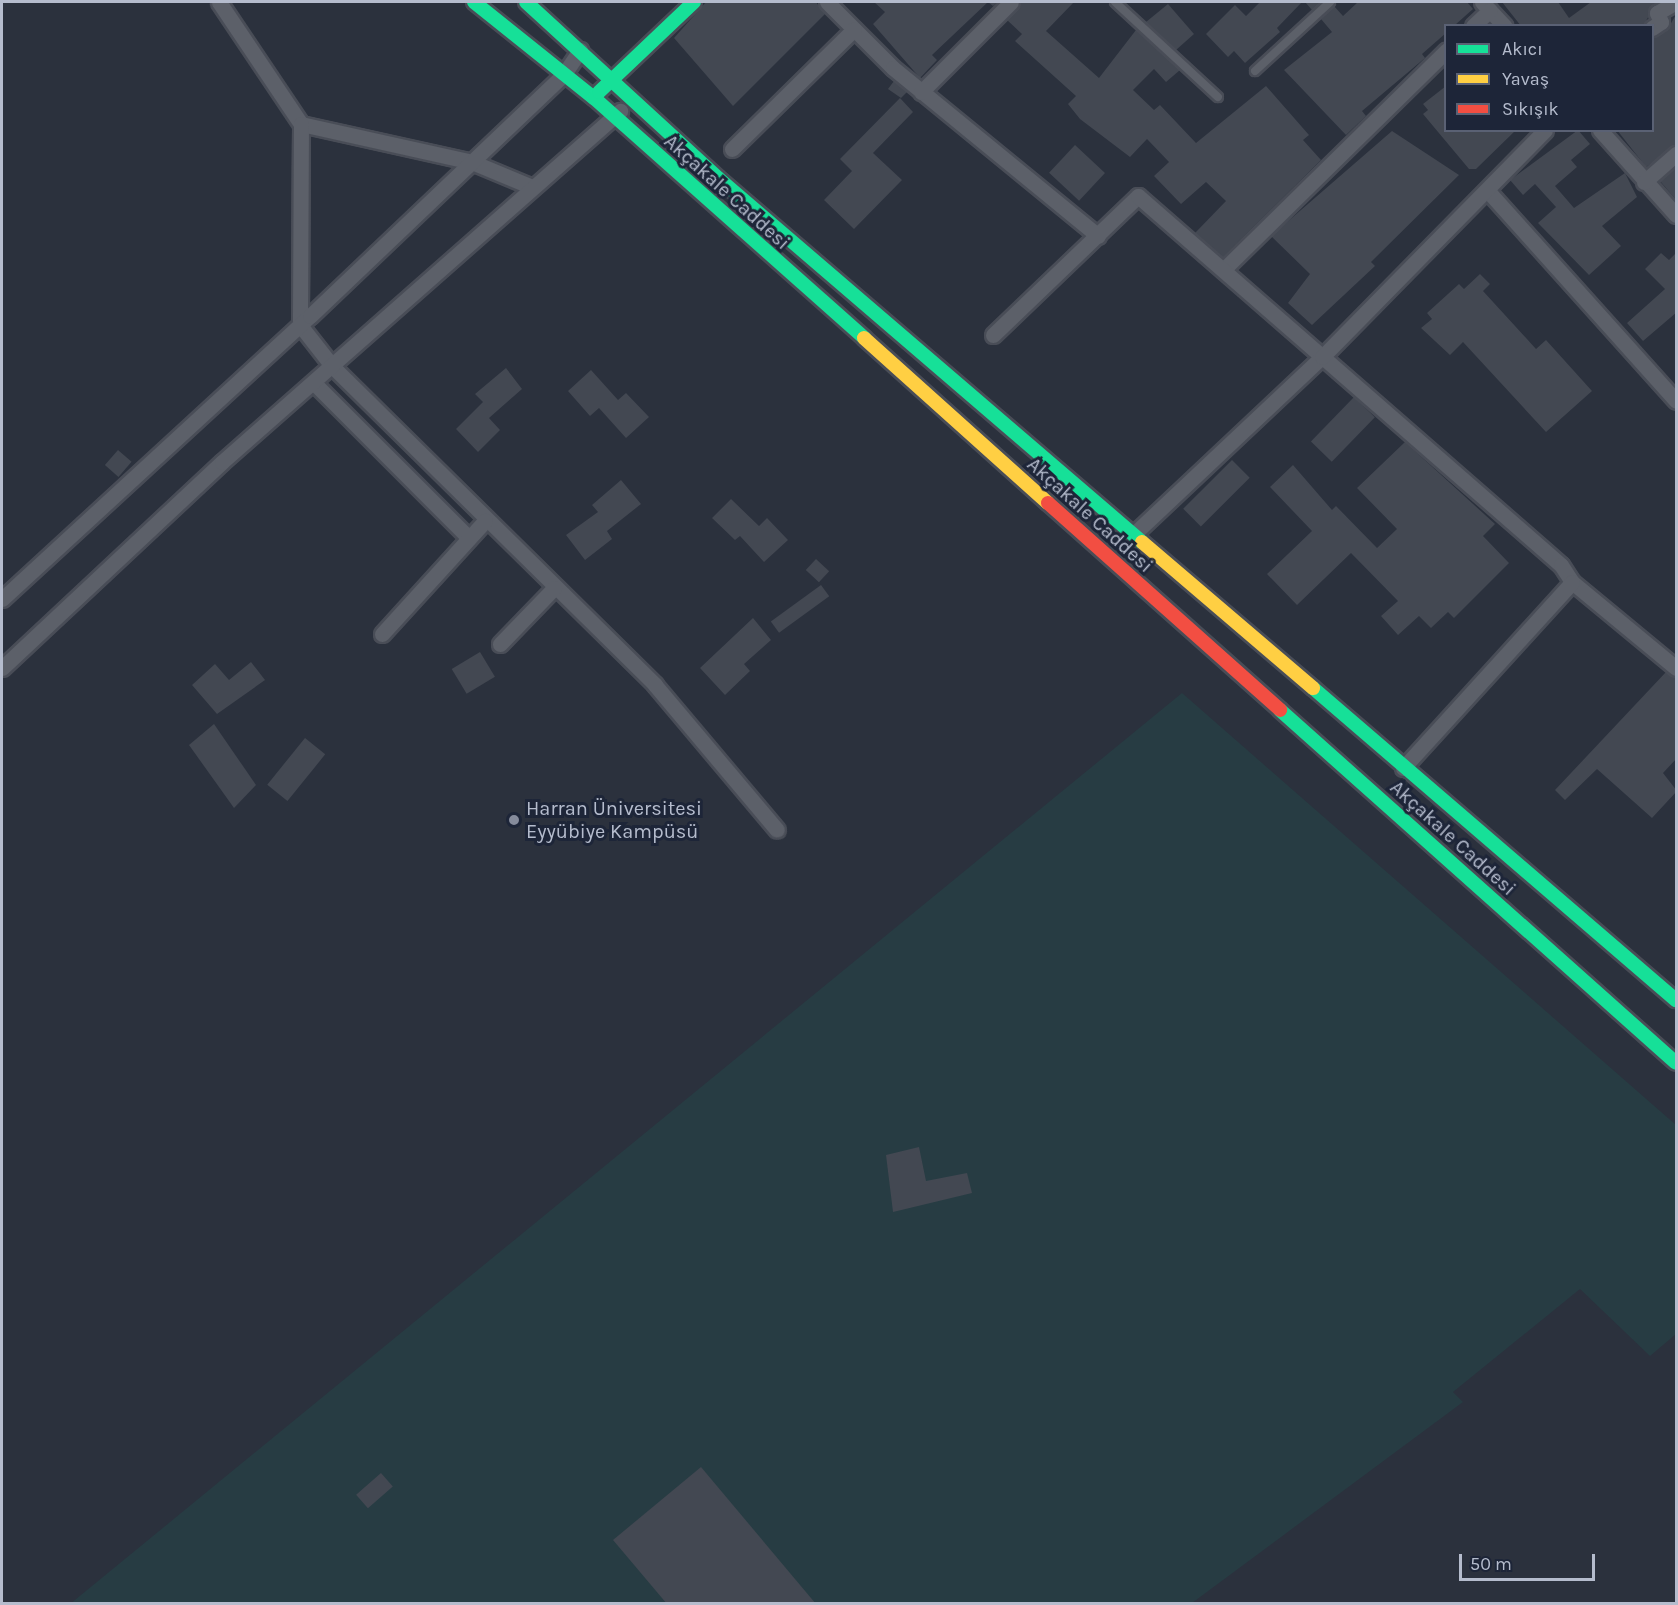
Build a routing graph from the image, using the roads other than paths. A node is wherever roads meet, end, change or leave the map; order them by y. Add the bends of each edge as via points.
1 (219, 2) edge
2 (474, 2) edge
3 (526, 2) edge
4 (694, 2) edge
5 (827, 2) edge
6 (1011, 2) edge
7 (1115, 2) edge
8 (1330, 2) edge
9 (1677, 2) edge
10 (1486, 6) edge
11 (1474, 24) edge
12 (1502, 24) edge
13 (1654, 27) edge
14 (854, 30) junction
15 (580, 50) junction
16 (1444, 53) edge
17 (1255, 71) dead end
18 (564, 74) junction
19 (612, 79) junction
20 (921, 92) junction
21 (1218, 97) dead end
22 (594, 98) junction
23 (632, 98) junction
24 (613, 117) junction
25 (300, 124) junction
26 (1543, 132) edge
27 (1602, 132) edge
28 (732, 149) dead end
29 (1677, 154) edge
30 (472, 162) junction
31 (1644, 182) junction
32 (532, 187) junction
33 (1487, 190) junction
34 (1677, 215) edge
35 (1098, 236) junction
36 (1223, 270) junction
37 (300, 325) junction
38 (993, 335) dead end
39 (1322, 357) junction
40 (332, 366) junction
41 (314, 382) junction
42 (1676, 398) edge
43 (485, 521) junction
44 (1136, 532) junction
45 (469, 538) junction
46 (1572, 582) junction
47 (554, 588) junction
48 (2, 599) edge
49 (382, 634) dead end
50 (500, 644) dead end
51 (2, 668) edge
52 (1677, 668) edge
53 (1402, 768) junction
54 (777, 830) dead end
55 (1677, 1000) edge
56 (1677, 1063) edge

1 - 25 street
2 - 18 main road, Akçakale Caddesi
3 - 15 main road, Akçakale Caddesi
4 - 19 main road
5 - 14 street
6 - 20 street
7 - 21 lane
8 - 17 lane
9 - 13 street via 1657,13 1661,22
10 - 11 street
10 - 12 street
14 - 20 street
14 - 28 street
15 - 18 street
15 - 19 main road, Akçakale Caddesi
16 - 36 street
18 - 22 main road, Akçakale Caddesi
18 - 30 street
19 - 22 main road
19 - 23 main road, Akçakale Caddesi
20 - 35 street
22 - 24 main road, Akçakale Caddesi
23 - 24 street
23 - 44 main road, Akçakale Caddesi via 718,178
24 - 32 street
24 - 56 main road, Akçakale Caddesi
25 - 30 street
25 - 37 street
26 - 33 street
27 - 31 street
29 - 31 street
30 - 32 street
30 - 37 street
31 - 34 street
32 - 40 street
33 - 39 street
33 - 42 street
35 - 36 street via 1138,196
35 - 38 street
36 - 39 street
37 - 40 street
37 - 48 street
39 - 44 street
39 - 46 street via 1561,565
40 - 41 street
40 - 43 street
41 - 45 street
41 - 51 street
43 - 45 street
43 - 47 street
44 - 53 main road, Akçakale Caddesi
45 - 49 street
46 - 52 street
46 - 53 street
47 - 50 street
47 - 54 street via 655,685
53 - 55 main road, Akçakale Caddesi

